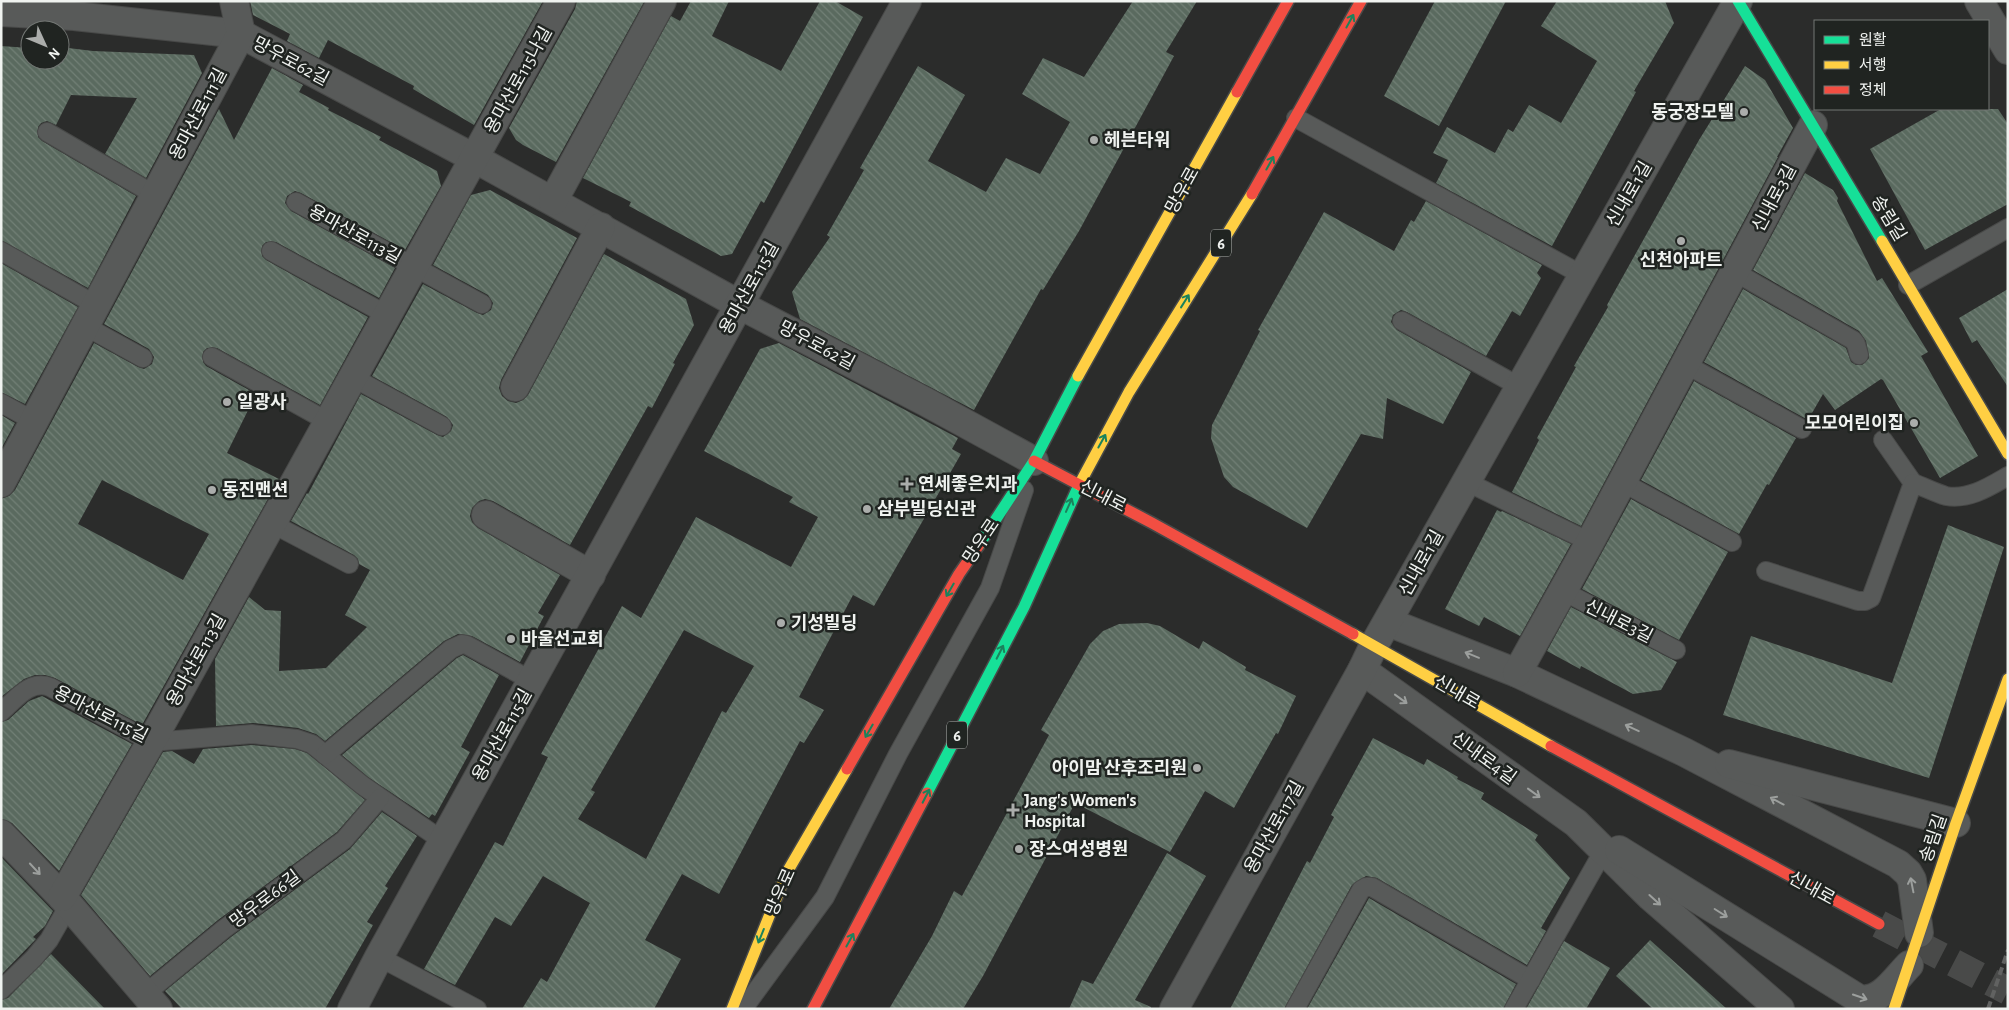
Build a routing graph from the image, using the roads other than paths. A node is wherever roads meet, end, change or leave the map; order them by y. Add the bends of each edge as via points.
1 (234, 1) edge
2 (560, 1) edge
3 (662, 1) edge
4 (907, 1) edge
5 (1288, 1) edge
6 (1361, 1) edge
7 (1738, 1) edge
8 (1979, 1) edge
9 (76, 9) edge
10 (1, 12) edge
11 (241, 34) junction
12 (2008, 50) edge
13 (1296, 118) junction
14 (1814, 125) junction
15 (47, 132) dead end
16 (474, 158) junction
17 (155, 195) junction
18 (553, 201) junction
19 (296, 202) dead end
20 (601, 228) junction
21 (2008, 228) edge
22 (1, 251) edge
23 (271, 251) dead end
24 (414, 266) junction
25 (1735, 272) junction
26 (1582, 275) junction
27 (1908, 285) junction
28 (482, 304) dead end
29 (740, 305) junction
30 (387, 314) junction
31 (91, 316) junction
32 (1402, 321) dead end
33 (1859, 355) dead end
34 (212, 357) dead end
35 (143, 358) dead end
36 (1685, 364) junction
37 (352, 377) junction
38 (515, 387) dead end
39 (1520, 387) junction
40 (1, 404) edge
41 (328, 421) junction
42 (34, 422) junction
43 (442, 426) dead end
44 (1802, 429) dead end
45 (1883, 440) dead end
46 (2008, 454) edge
47 (1034, 461) junction
48 (2008, 476) edge
49 (1467, 482) junction
50 (1622, 482) junction
51 (1, 483) edge
52 (1914, 483) junction
53 (1079, 484) junction
54 (486, 515) dead end
55 (271, 523) junction
56 (1590, 542) junction
57 (1732, 542) dead end
58 (350, 564) dead end
59 (1766, 571) dead end
60 (591, 575) junction
61 (1563, 591) junction
62 (1388, 622) junction
63 (1374, 645) junction
64 (1676, 650) dead end
65 (1362, 670) junction
66 (1517, 673) junction
67 (2008, 679) edge
68 (532, 681) junction
69 (1, 712) edge
70 (150, 742) junction
71 (1684, 752) junction
72 (325, 754) junction
73 (380, 798) junction
74 (1956, 822) junction
75 (1576, 823) junction
76 (1, 834) edge
77 (443, 841) junction
78 (1604, 850) junction
79 (65, 901) junction
80 (1879, 924) tunnel mouth
81 (1919, 933) junction
82 (379, 957) junction
83 (1909, 965) junction
84 (1530, 980) junction
85 (1, 990) edge
86 (151, 1002) edge
87 (352, 1009) edge
88 (477, 1009) edge
89 (732, 1009) edge
90 (744, 1009) edge
91 (813, 1009) edge
92 (1174, 1009) edge
93 (1295, 1009) edge
94 (1514, 1009) edge
95 (1780, 1009) edge
96 (1894, 1009) edge

1 - 11 street
2 - 16 street, 용마산로115나길
3 - 18 street
4 - 29 street, 용마산로115길
5 - 47 main road, 망우로 via 1084,365
13 -> 6 main road, 6
7 - 14 main road, 송림길
7 - 26 street, 신내로1길
8 - 12 street
9 - 10 street, 망우로62길
9 - 11 street, 망우로62길
11 - 16 street, 망우로62길
11 - 17 street, 용마산로111길
13 - 26 lane
53 -> 13 main road, 6 via 1129,392
14 - 25 street, 신내로3길
14 - 27 main road, 송림길
15 - 17 lane
16 - 18 street, 망우로62길
16 - 24 street, 용마산로113길
17 - 31 street, 용마산로111길
18 - 20 street, 망우로62길
19 - 24 lane, 용마산로113길
20 - 29 street, 망우로62길
20 - 38 street
21 - 27 lane
22 - 31 lane
23 - 30 lane
24 - 28 lane, 용마산로113길
24 - 30 street, 용마산로113길
25 - 33 lane via 1853,340
25 - 36 street, 신내로3길
26 - 39 street, 신내로1길
27 - 46 main road, 송림길
29 - 47 street, 망우로62길
29 - 60 street, 용마산로115길
30 - 37 street, 용마산로113길
31 - 35 lane
31 - 42 street, 용마산로111길
32 - 39 lane
34 - 41 lane
36 - 44 lane
36 - 50 street, 신내로3길
37 - 41 street, 용마산로113길
37 - 43 lane
39 - 49 street, 신내로1길
40 - 42 lane
41 - 55 street, 용마산로113길
42 - 51 street, 용마산로111길
45 - 52 lane
47 - 53 main road, 신내로
47 -> 89 main road, 망우로 via 959,574 786,874
47 - 90 lane via 990,588 898,754 825,897
48 - 52 lane via 1972,495 1946,496
49 - 56 lane
49 - 62 street, 신내로1길
50 - 56 street, 신내로3길
50 - 57 lane
52 - 59 lane via 1870,598 1865,601
53 - 63 main road, 신내로
91 -> 53 main road, 6 via 1024,606
54 - 60 street
55 - 58 lane
55 - 70 street, 용마산로113길
56 - 61 street, 신내로3길
60 - 68 street, 용마산로115길
61 - 64 lane, 신내로3길
61 - 66 street, 신내로3길
62 - 63 street, 신내로1길
66 -> 62 street
63 - 65 street, 용마산로117길
63 - 80 main road, 신내로 via 1500,718
65 -> 75 street, 신내로4길
65 - 92 street, 용마산로117길
71 -> 66 street
67 - 74 main road, 송림길
68 - 72 lane, 용마산로115길 via 467,645 456,646
68 - 77 street, 용마산로115길
69 - 70 lane, 용마산로115길 via 26,690 44,685
70 - 72 lane, 용마산로115길 via 252,734 297,739 312,744
70 - 79 street, 용마산로113길
71 - 74 street
81 -> 71 street via 1912,880 1903,868
72 - 73 lane, 용마산로115길
73 - 77 lane, 용마산로115길
73 - 86 lane, 망우로66길 via 344,840 231,924
74 - 81 main road, 송림길
75 - 78 street, 신내로4길
75 -> 83 street via 1859,999 1879,996
76 -> 79 street, 망우로66길
77 - 82 street, 용마산로115길
78 - 84 lane
78 -> 95 street, 신내로4길 via 1651,897
79 - 85 lane via 44,946
79 - 86 street, 망우로66길
81 - 83 main road, 송림길
82 - 87 street, 용마산로115길
82 - 88 lane
83 - 96 main road, 송림길
84 - 93 lane via 1372,887 1366,887 1360,890
84 - 94 lane

